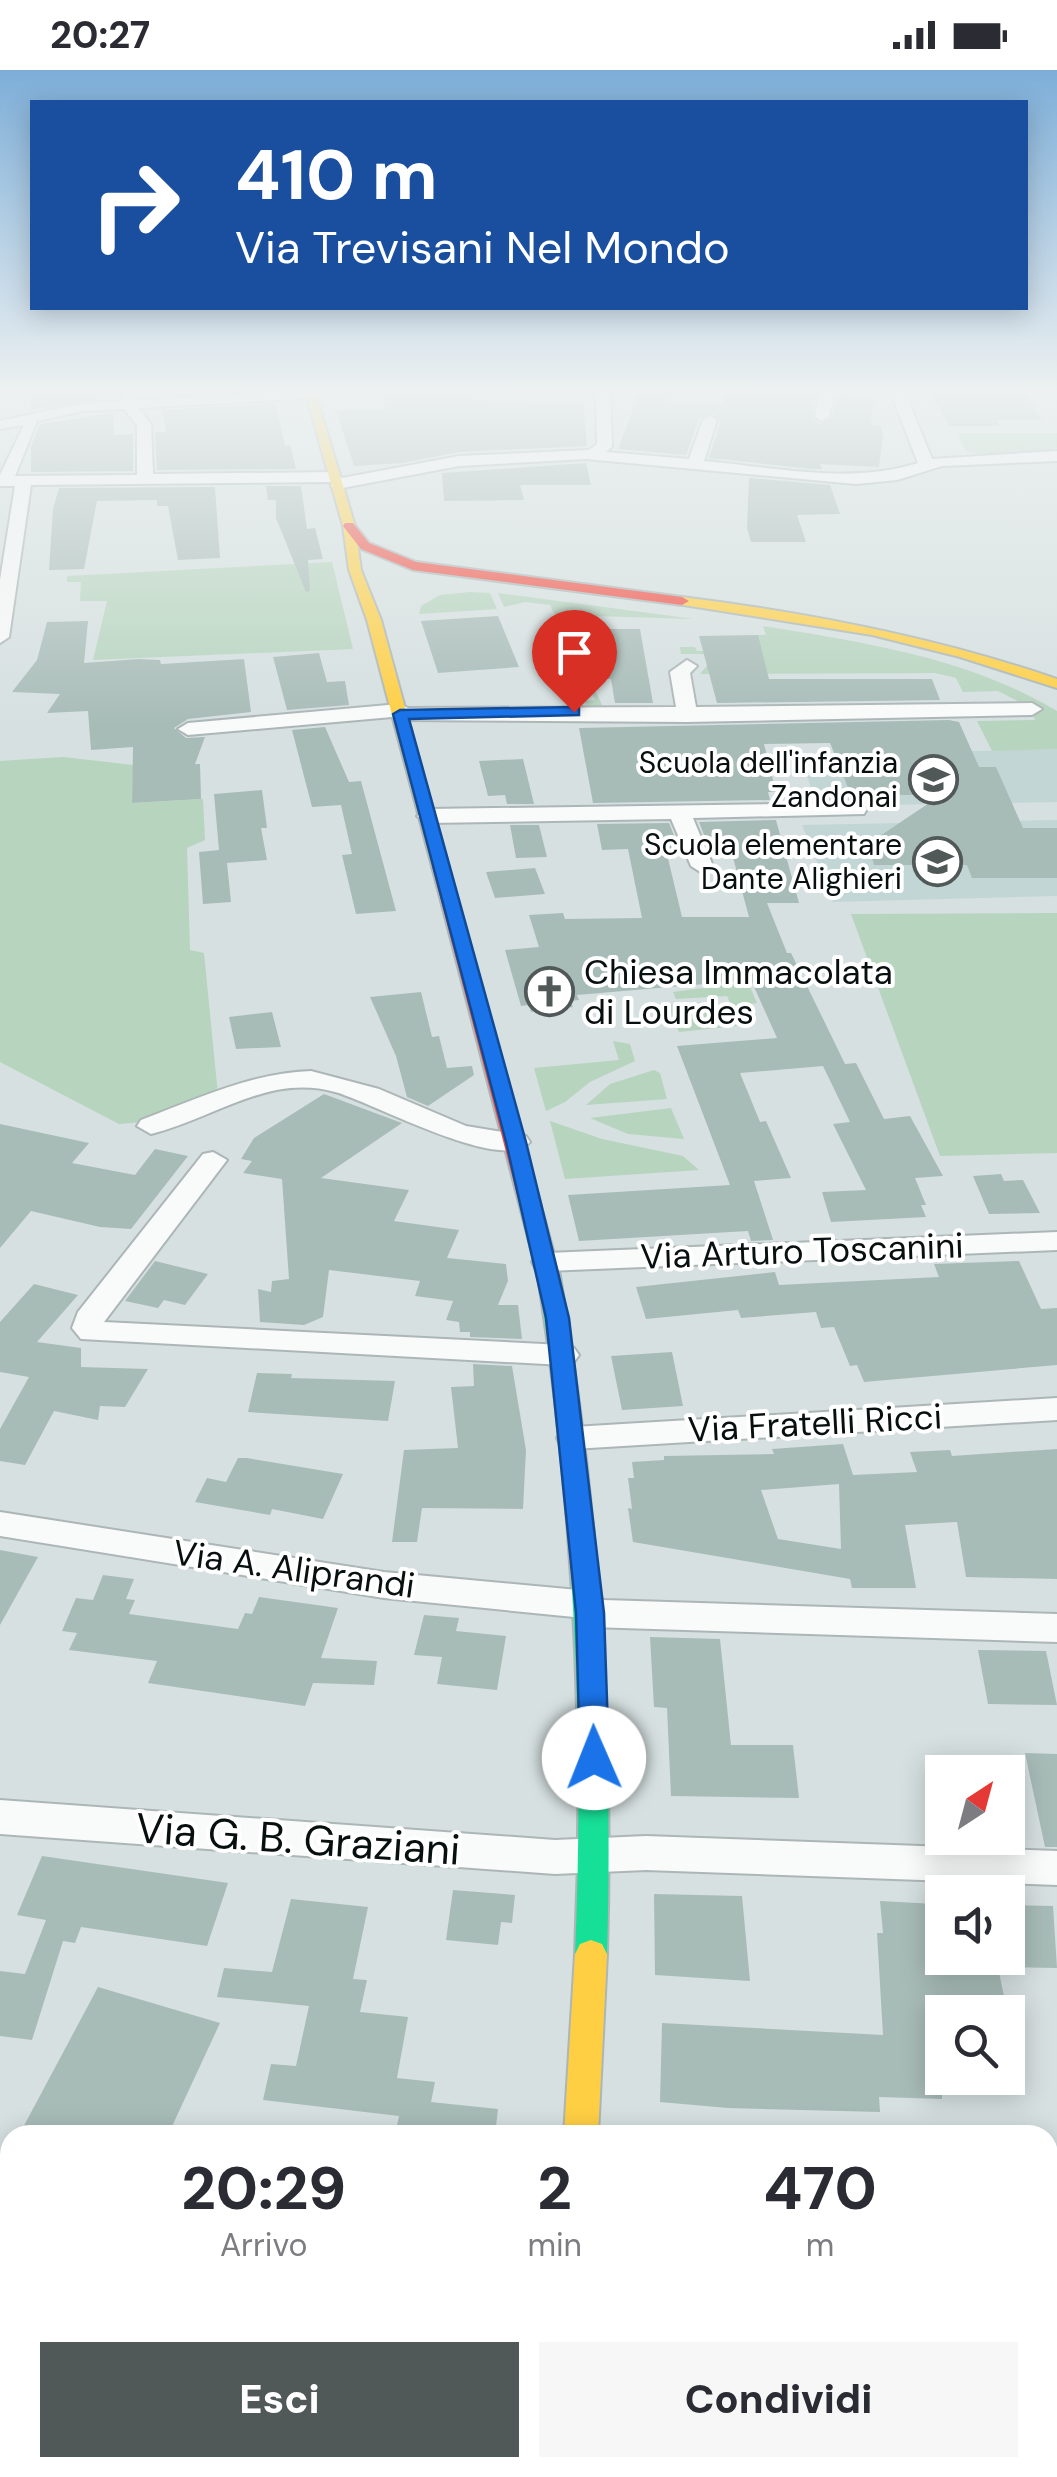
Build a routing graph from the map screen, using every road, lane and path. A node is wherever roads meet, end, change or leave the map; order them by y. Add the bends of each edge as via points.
1 (9, 500) edge
2 (342, 500) edge
3 (349, 526) junction
4 (403, 582) junction
5 (360, 584) junction
6 (374, 620) junction
7 (0, 638) edge
8 (686, 666) dead end
9 (1057, 684) edge
10 (1032, 709) dead end
11 (400, 712) junction
12 (686, 716) junction
13 (188, 729) dead end
14 (856, 809) dead end
15 (679, 811) junction
16 (428, 816) junction
17 (702, 866) dead end
18 (151, 1126) dead end
19 (516, 1142) junction
20 (213, 1160) dead end
21 (1057, 1241) edge
22 (547, 1262) junction
23 (563, 1354) junction
24 (1057, 1408) edge
25 (573, 1438) junction
26 (0, 1524) edge
27 (590, 1609) junction
28 (1057, 1628) edge
29 (0, 1817) edge
30 (596, 1855) junction
31 (1057, 1868) edge
32 (582, 2125) edge

1 - 7 street
2 - 3 street
3 - 4 street
3 - 5 street
4 - 5 street via 386,572
4 - 6 street
4 - 9 street via 487,577 862,625 950,645
5 - 6 street
6 - 11 street
8 - 12 street via 680,672
10 - 12 street
11 - 12 street
11 - 13 street
11 - 16 street
14 - 15 street
15 - 16 street
15 - 17 street
16 - 19 street
18 - 19 street via 283,1080 332,1082 474,1139
19 - 22 street
20 - 23 street via 86,1328
21 - 22 street, Via Arturo Toscanini
22 - 23 street
23 - 25 street
24 - 25 street, Via Fratelli Ricci
25 - 27 street
26 - 27 street, Via A. Aliprandi via 384,1585
27 - 28 street, Via A. Aliprandi
27 - 30 street
29 - 30 street, Via G. B. Graziani via 556,1858
30 - 31 street, Via G. B. Graziani
30 - 32 street

